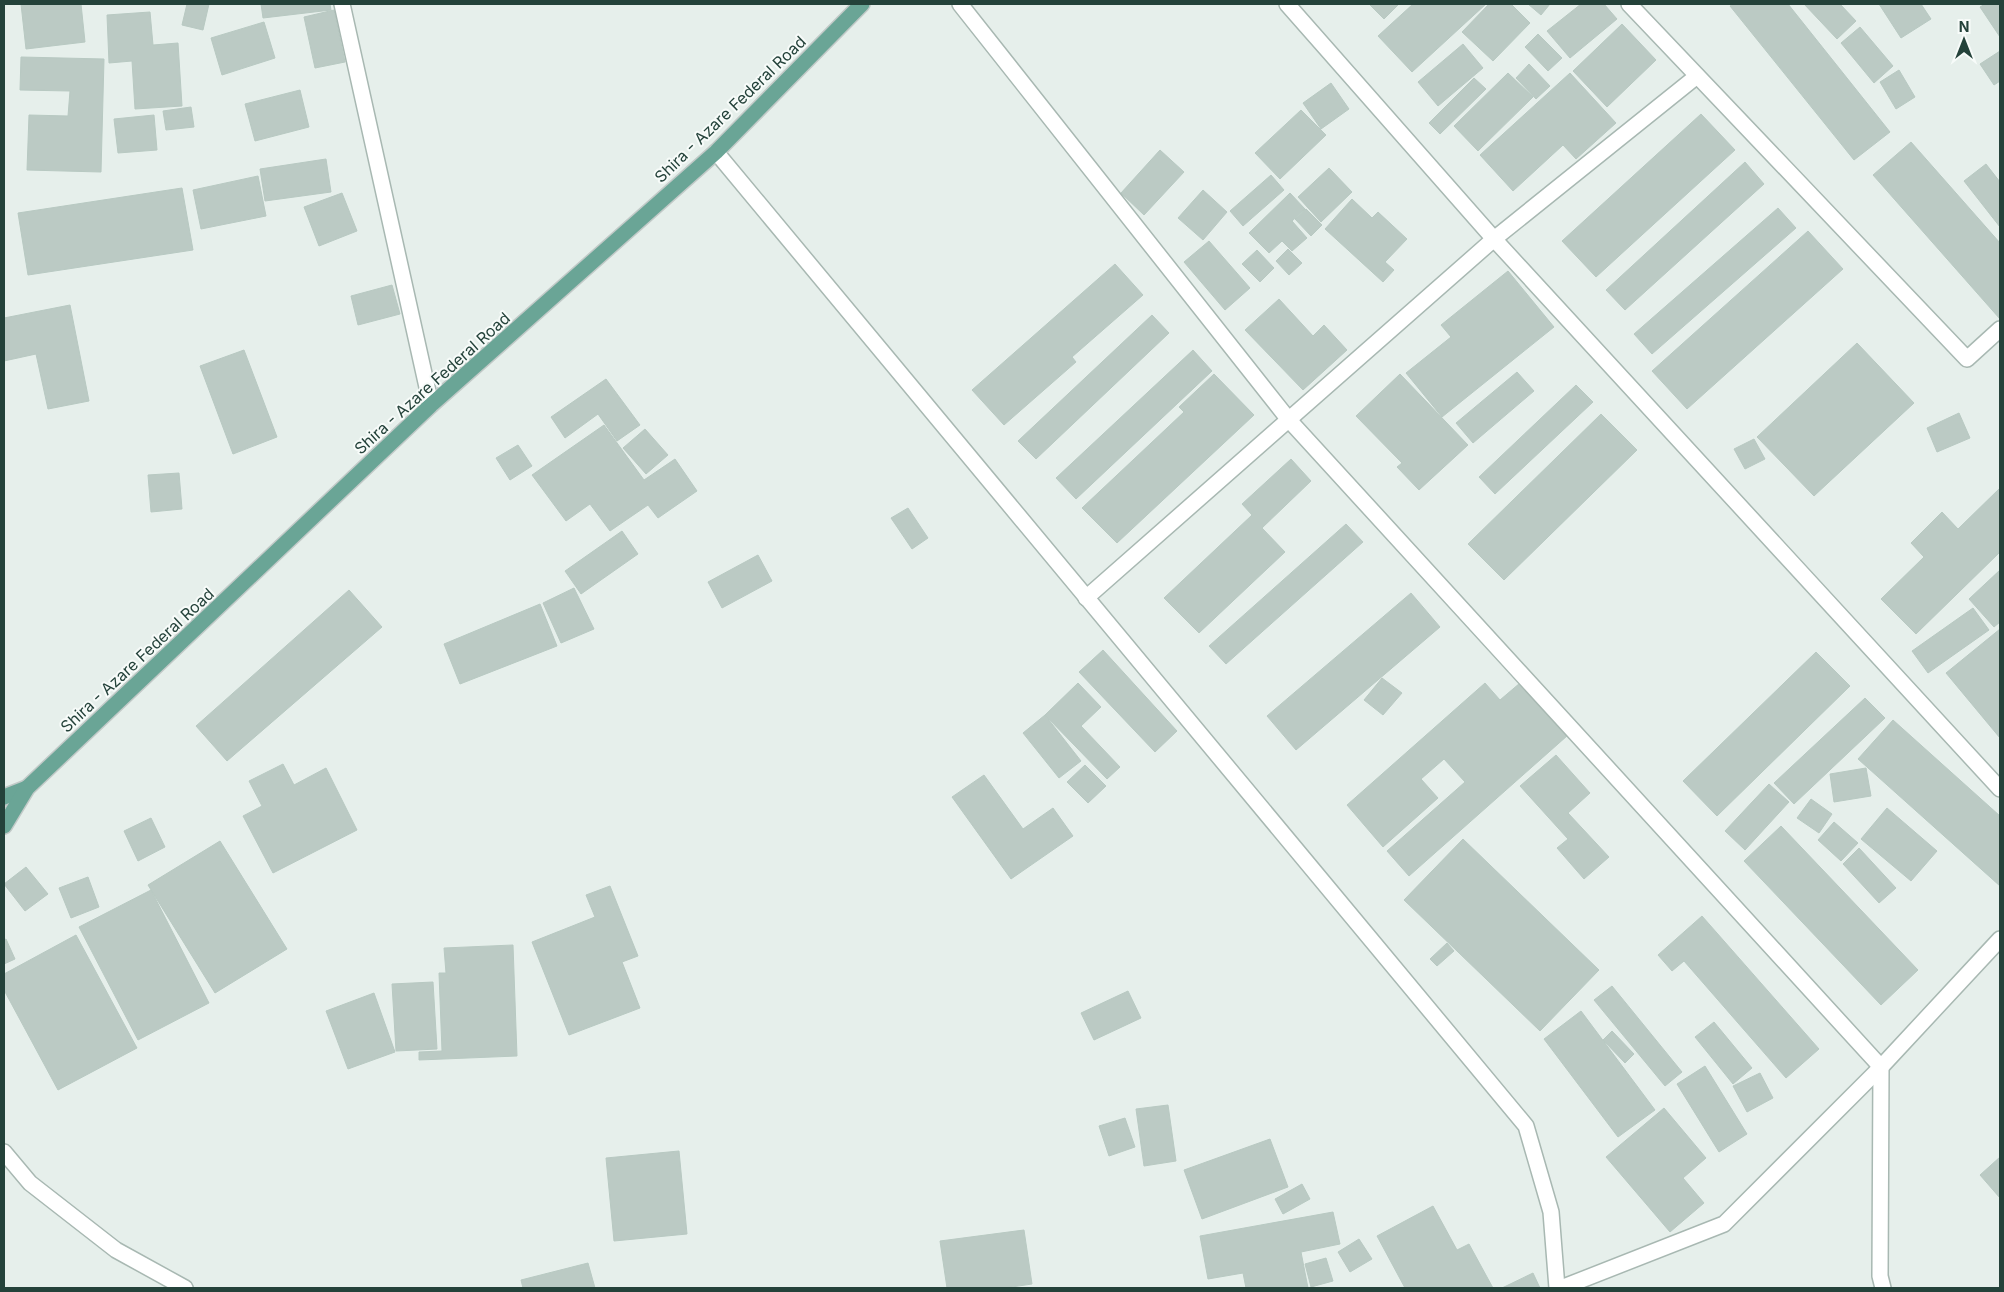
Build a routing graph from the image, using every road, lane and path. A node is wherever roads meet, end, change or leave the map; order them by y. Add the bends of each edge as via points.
1 (342, 4) edge
2 (862, 4) edge
3 (960, 4) edge
4 (1287, 4) edge
5 (1629, 4) edge
6 (1697, 76) junction
7 (716, 152) junction
8 (1494, 239) junction
9 (2000, 329) edge
10 (431, 405) junction
11 (1289, 420) junction
12 (1086, 598) junction
13 (27, 788) junction
14 (2000, 789) edge
15 (4, 797) edge
16 (4, 826) edge
17 (2000, 939) edge
18 (1881, 1067) junction
19 (4, 1152) edge
20 (185, 1288) edge
21 (1557, 1288) edge
22 (1560, 1288) edge
23 (1883, 1288) edge

1 - 10 street
2 - 7 main road, Shira - Azare Federal Road
3 - 11 street
4 - 8 street
5 - 6 street
6 - 8 street
6 - 9 street via 1967,359
7 - 10 main road, Shira - Azare Federal Road
7 - 12 street
8 - 11 street
8 - 14 street
10 - 13 main road, Shira - Azare Federal Road
11 - 12 street
11 - 18 street
12 - 21 street via 1526,1126 1551,1212
13 - 15 main road, Shira - Azare Federal Road
13 - 16 main road, Shira - Azare Federal Road
17 - 18 street
18 - 22 street via 1724,1224
18 - 23 street via 1880,1276
19 - 20 street via 30,1183 116,1250

